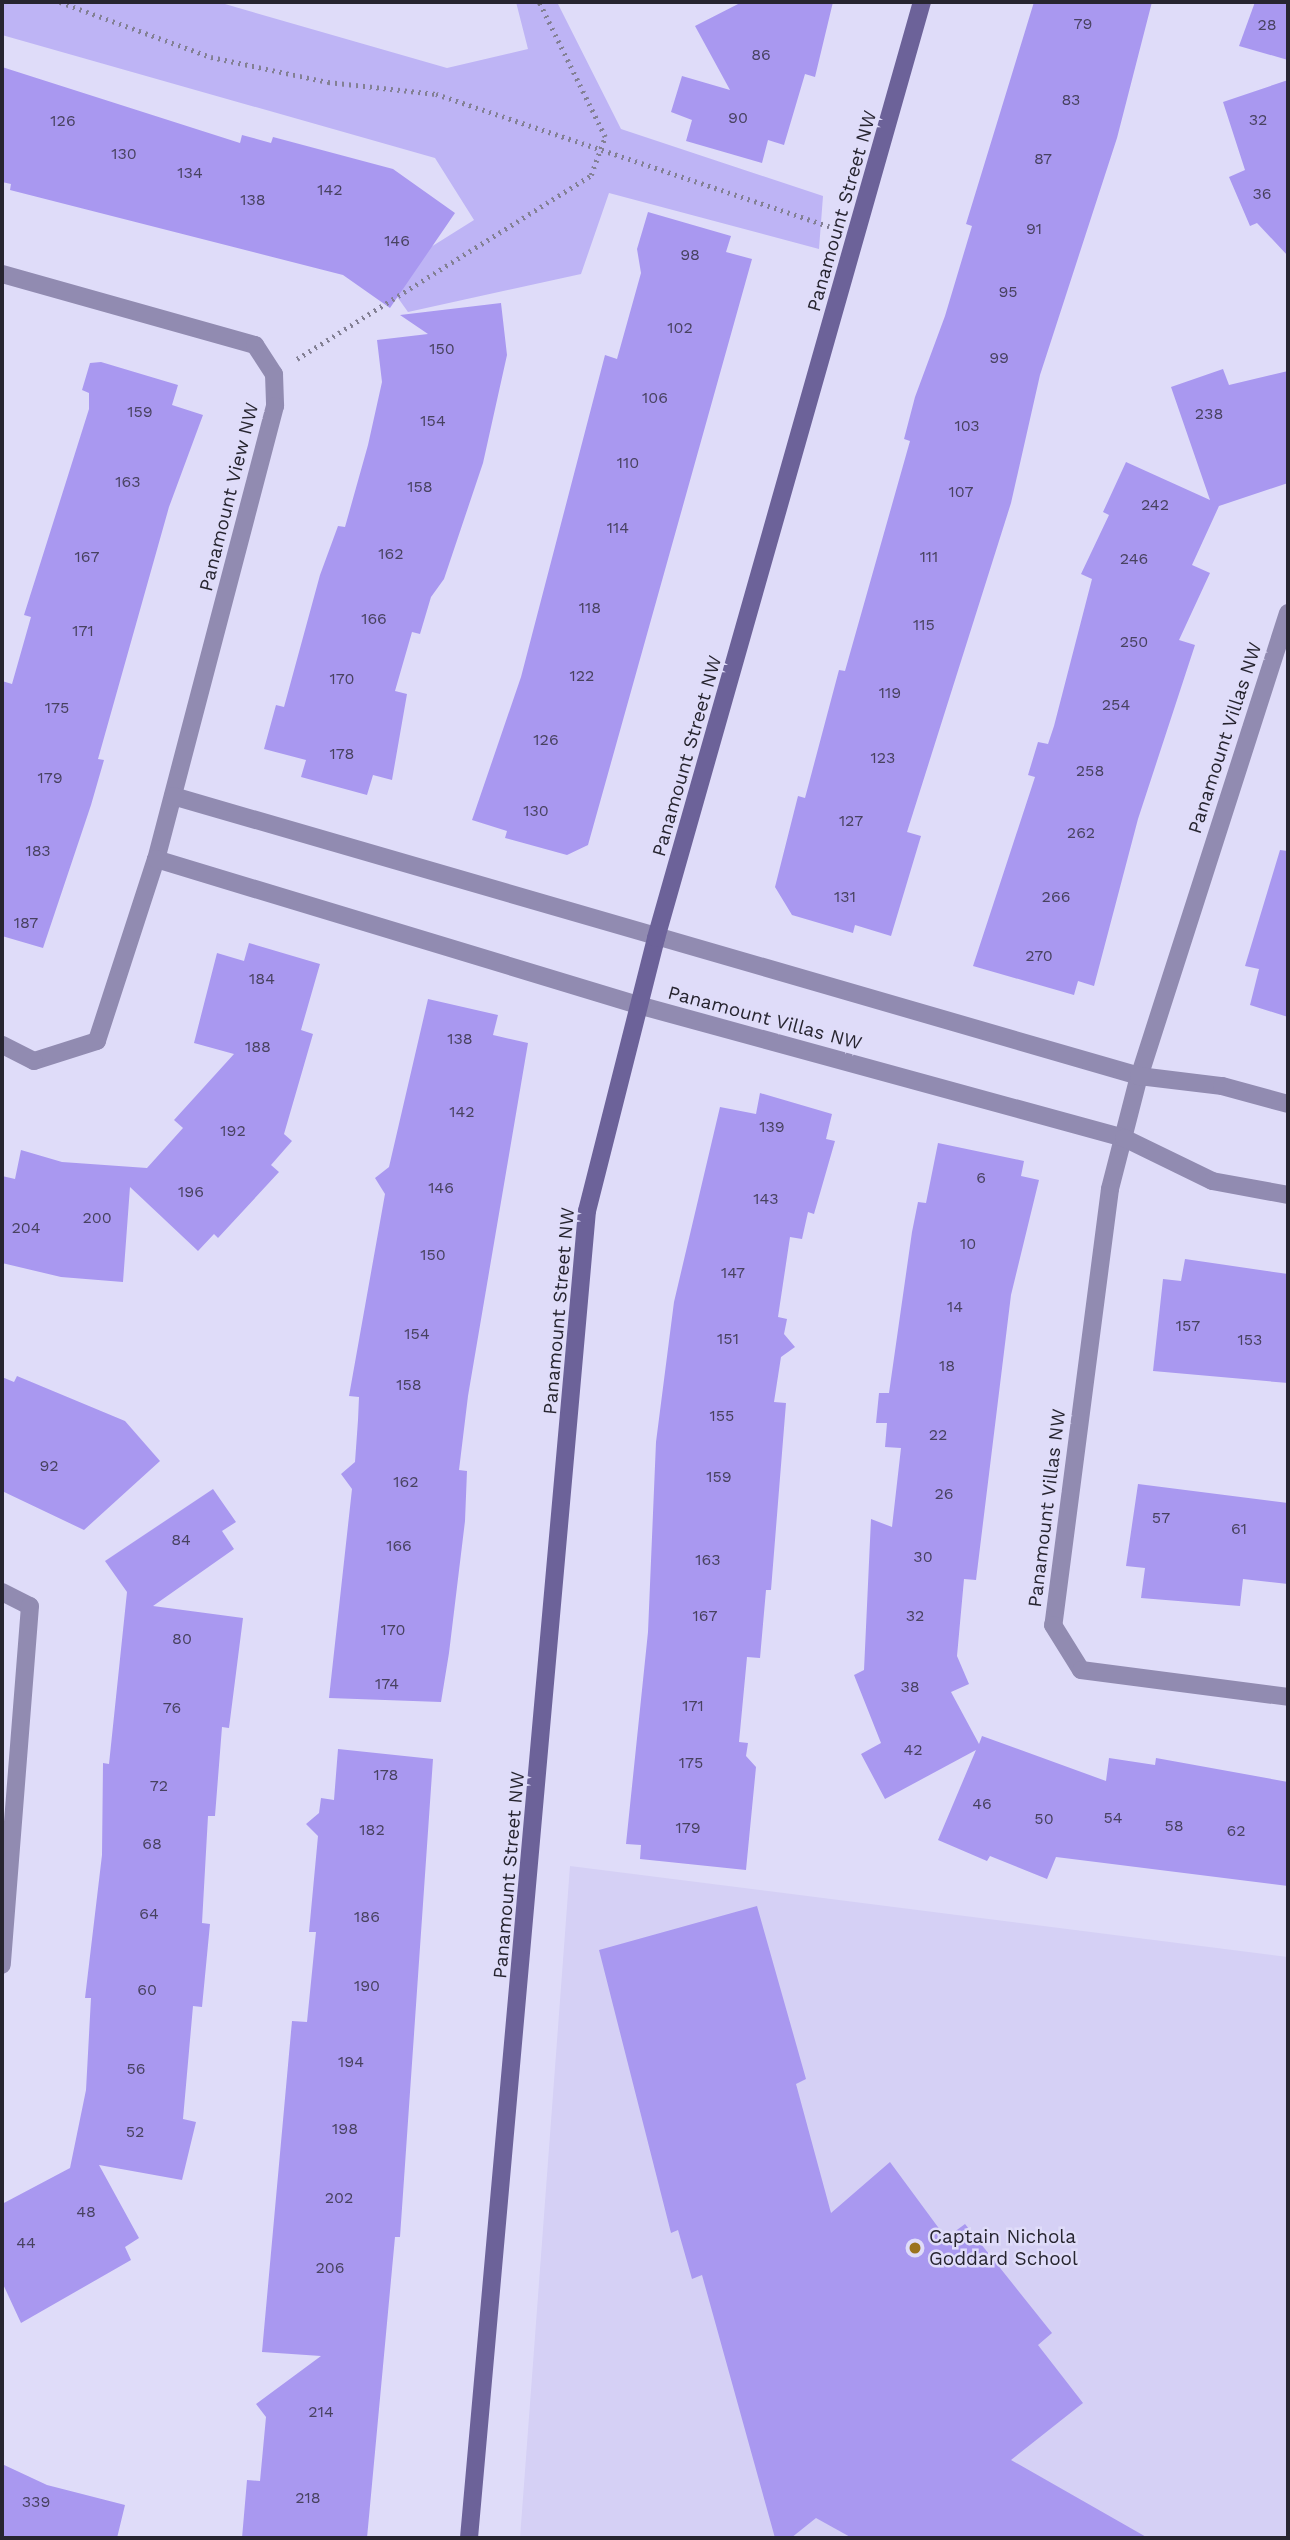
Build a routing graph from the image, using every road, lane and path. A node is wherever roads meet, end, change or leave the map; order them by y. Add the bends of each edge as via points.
1 (60, 2) edge
2 (539, 2) edge
3 (922, 2) edge
4 (600, 154) junction
5 (858, 235) junction
6 (2, 274) edge
7 (274, 374) junction
8 (1288, 613) edge
9 (173, 796) junction
10 (156, 859) junction
11 (656, 938) junction
12 (638, 1004) junction
13 (2, 1045) edge
14 (1139, 1076) junction
15 (1288, 1104) edge
16 (1124, 1138) junction
17 (1288, 1195) edge
18 (2, 1592) edge
19 (1288, 1697) edge
20 (2, 1965) edge
21 (469, 2538) edge

1 - 4 path via 211,57 328,82 436,94
2 - 4 path via 605,137
3 - 5 street, Panamount Street NW
4 - 5 path
4 - 7 path via 591,175
5 - 11 street, Panamount Street NW
6 - 7 street via 255,345
7 - 9 street, Panamount View NW via 275,406
8 - 14 street, Panamount Villas NW
9 - 10 street, Panamount View NW
9 - 11 street
10 - 12 street
10 - 13 street, Panamount View NW via 97,1041 34,1061
11 - 12 street, Panamount Street NW
11 - 14 street
12 - 16 street, Panamount Villas NW
12 - 21 street, Panamount Street NW via 587,1211
14 - 15 street via 1222,1086
14 - 16 street, Panamount Villas NW
16 - 17 street via 1212,1181
16 - 19 street, Panamount Villas NW via 1110,1189 1053,1625 1081,1670
18 - 20 street via 30,1606

